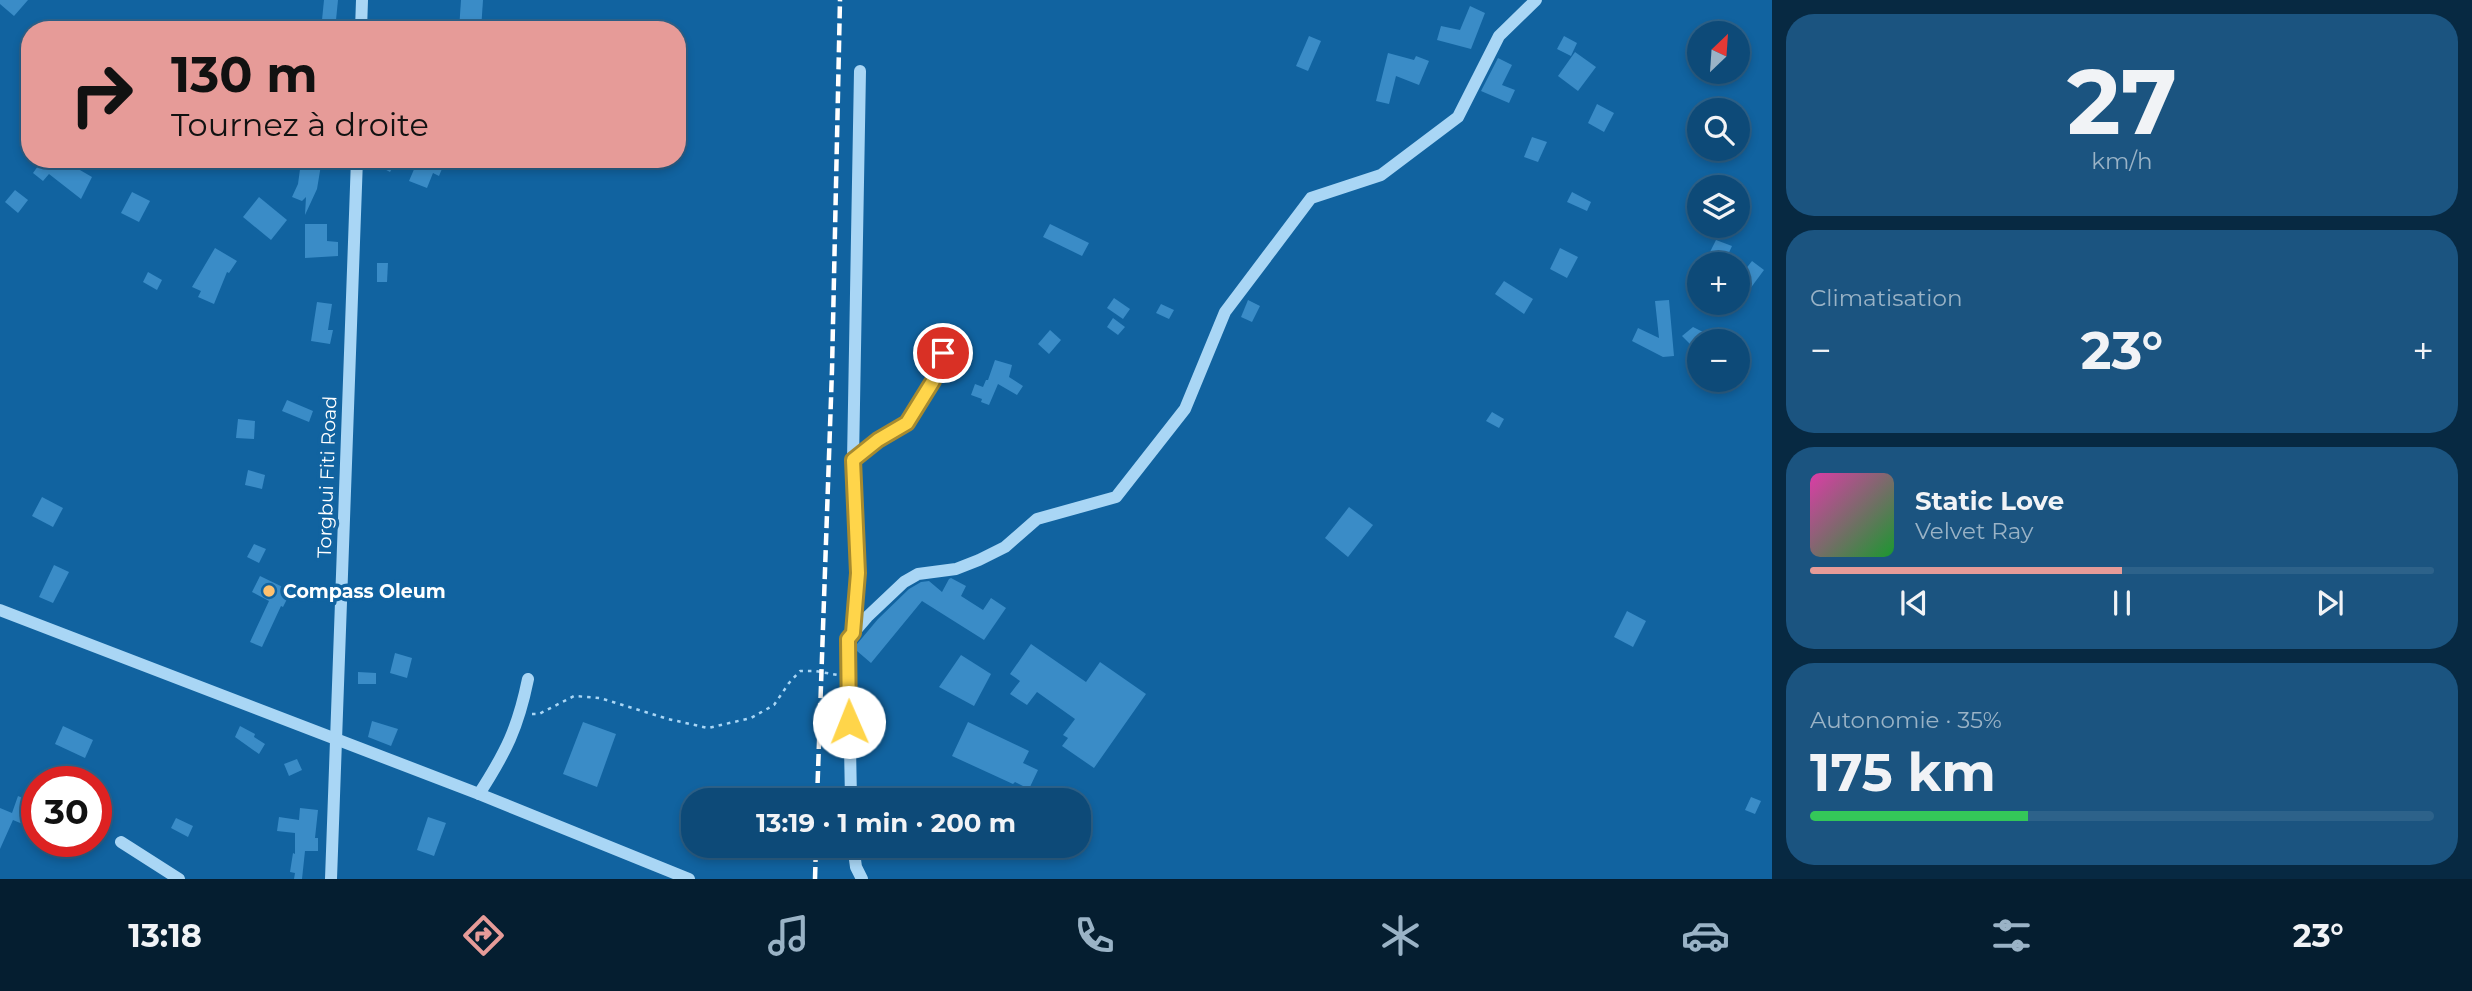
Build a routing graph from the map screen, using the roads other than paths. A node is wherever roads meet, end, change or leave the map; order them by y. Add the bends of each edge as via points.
1 (362, 0) edge
2 (1536, 0) edge
3 (362, 21) edge
4 (860, 71) dead end
5 (357, 168) edge
6 (943, 353) dead end
7 (853, 460) junction
8 (0, 610) edge
9 (853, 633) junction
10 (528, 679) dead end
11 (337, 740) junction
12 (851, 788) edge
13 (479, 794) junction
14 (121, 842) dead end
15 (855, 858) edge
16 (179, 879) edge
17 (331, 879) edge
18 (689, 879) edge
19 (862, 879) edge

1 - 3 street
2 - 9 street via 1499,36 1458,117 1381,175 1311,198 1225,312 1185,409 1116,497 1037,519 1005,547 956,569 918,574
4 - 7 street
5 - 11 street, Torgbui Fiti Road
6 - 7 street via 933,381 907,423
7 - 9 street via 858,573
8 - 11 street
9 - 12 street via 848,639
10 - 13 street via 512,737
11 - 13 street
11 - 17 street, Torgbui Fiti Road
13 - 18 street
14 - 16 street
15 - 19 street

